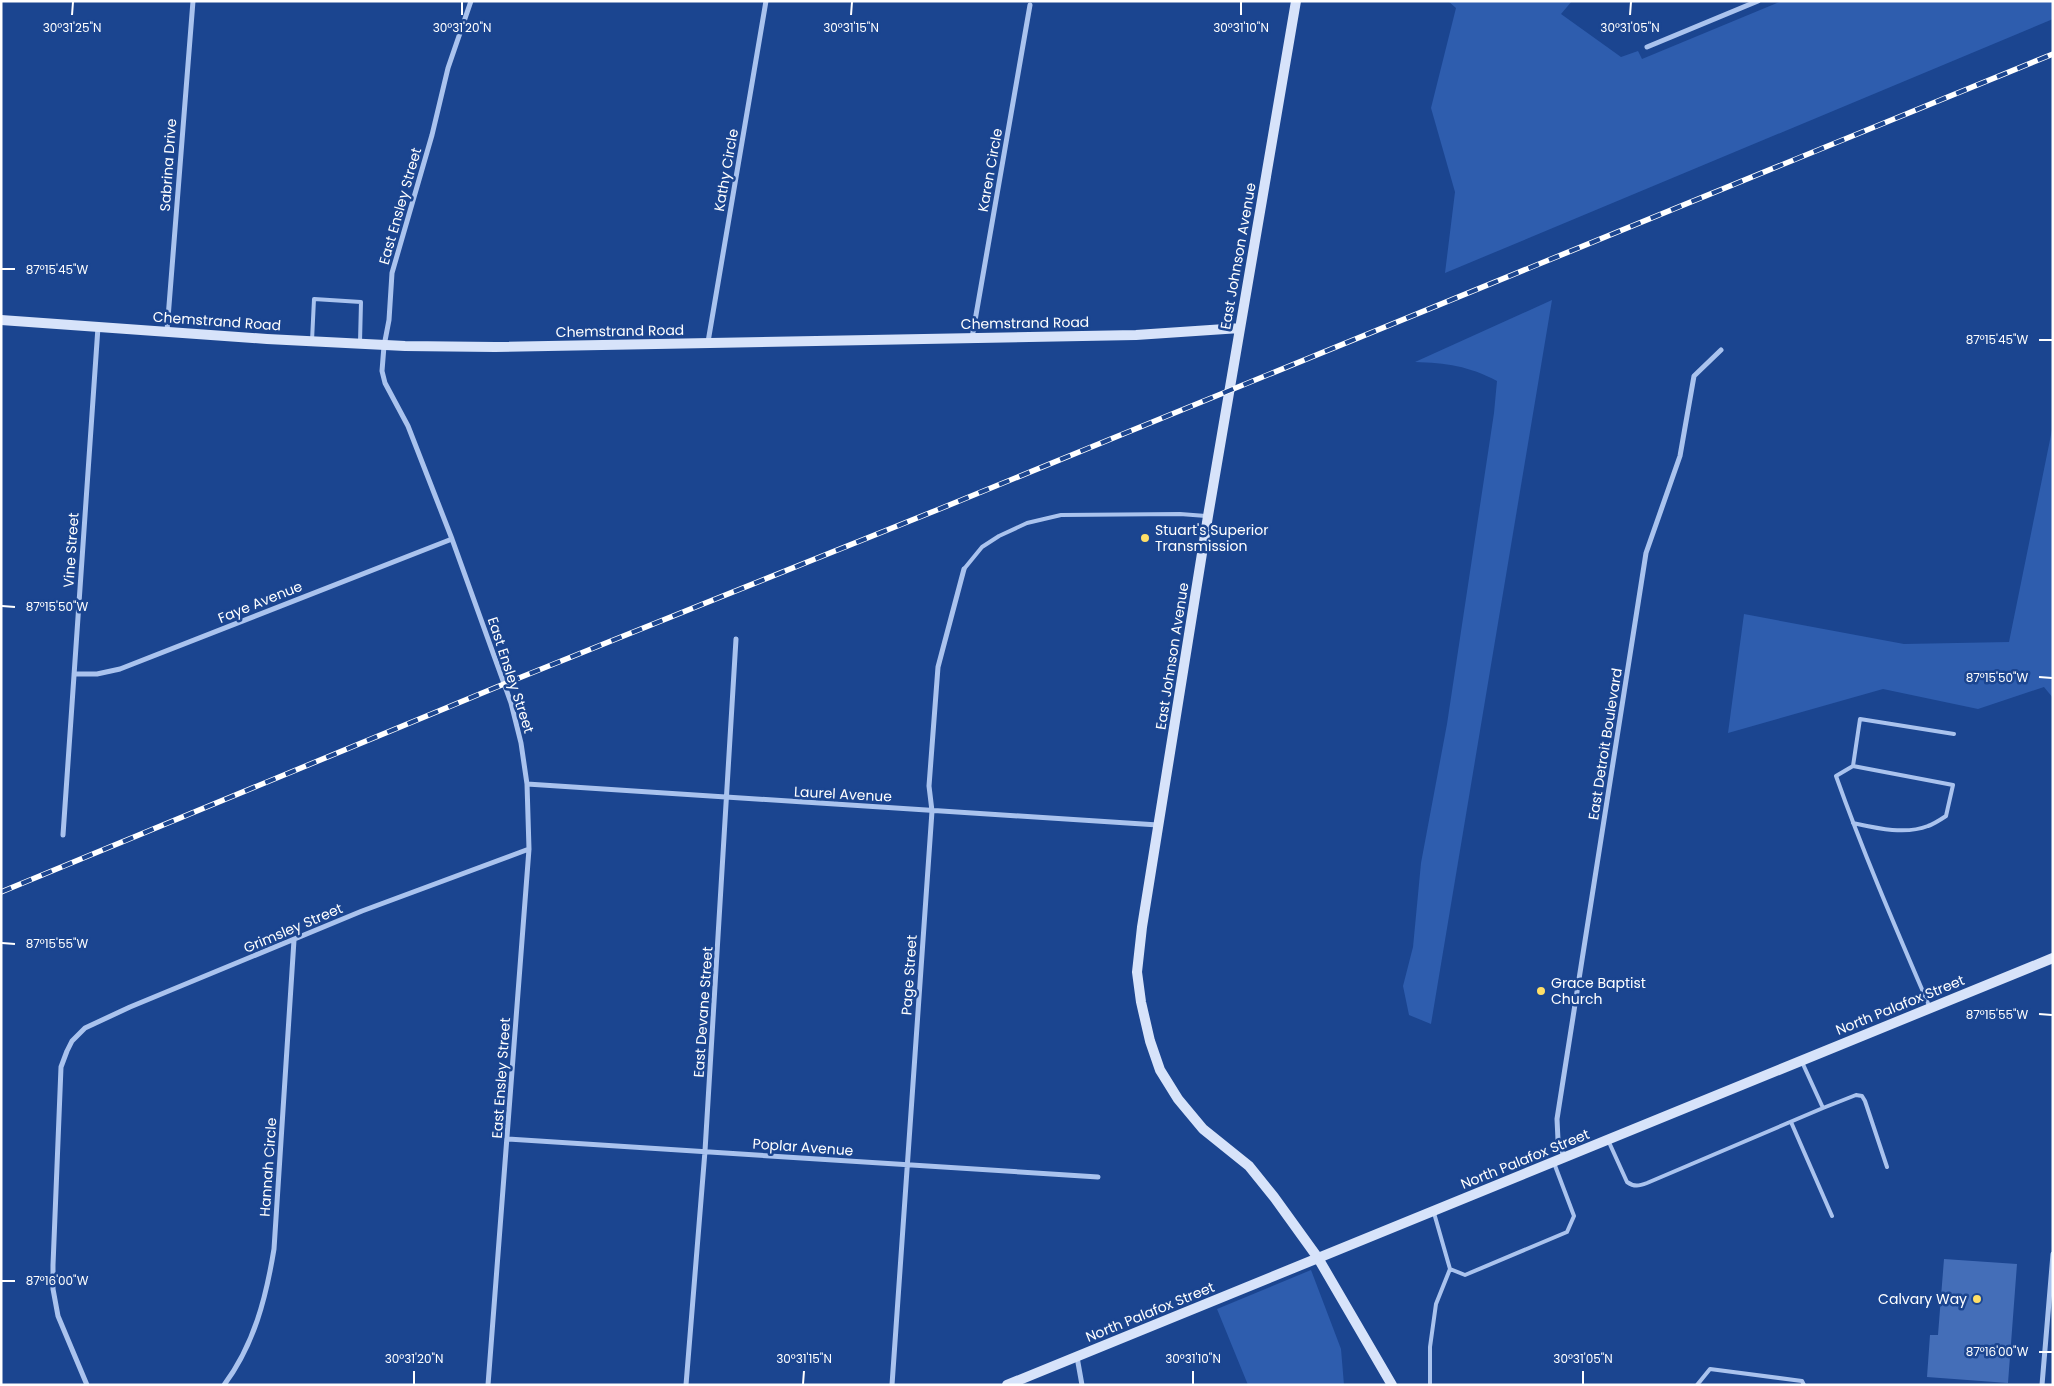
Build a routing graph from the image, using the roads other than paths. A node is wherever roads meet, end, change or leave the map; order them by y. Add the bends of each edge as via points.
1 (193, 1) edge
2 (471, 1) edge
3 (766, 1) edge
4 (1296, 1) edge
5 (1758, 1) edge
6 (1030, 5) dead end
7 (1647, 48) dead end
8 (1, 320) edge
9 (98, 326) junction
10 (1240, 328) junction
11 (167, 331) junction
12 (972, 338) junction
13 (312, 342) junction
14 (708, 343) junction
15 (360, 344) junction
16 (384, 346) junction
17 (1721, 350) dead end
18 (1208, 516) junction
19 (452, 539) junction
20 (964, 569) joint
21 (736, 640) dead end
22 (74, 674) junction
23 (1954, 734) dead end
24 (1853, 766) junction
25 (527, 784) junction
26 (726, 798) junction
27 (932, 811) junction
28 (1853, 823) junction
29 (1158, 825) junction
30 (63, 835) dead end
31 (529, 849) junction
32 (294, 940) junction
33 (2053, 958) edge
34 (1930, 1008) junction
35 (1801, 1060) junction
36 (1823, 1108) junction
37 (1791, 1122) junction
38 (1608, 1139) junction
39 (507, 1140) junction
40 (705, 1151) junction
41 (1564, 1158) junction
42 (1554, 1162) junction
43 (907, 1165) junction
44 (1887, 1167) dead end
45 (1098, 1177) dead end
46 (1433, 1211) junction
47 (1832, 1216) dead end
48 (2053, 1254) edge
49 (1318, 1258) junction
50 (1450, 1269) junction
51 (2050, 1330) edge
52 (1077, 1356) junction
53 (87, 1385) edge
54 (224, 1385) edge
55 (488, 1385) edge
56 (686, 1385) edge
57 (892, 1385) edge
58 (1007, 1385) edge
59 (1082, 1385) edge
60 (1392, 1385) edge
61 (1430, 1385) edge
62 (1697, 1385) edge
63 (1804, 1385) edge
64 (2042, 1385) edge

1 - 11 street, Sabrina Drive
2 - 16 street, East Ensley Street via 448,68 392,273
3 - 14 street, Kathy Circle
4 - 10 main road, East Johnson Avenue
5 - 7 street
6 - 12 street, Karen Circle
8 - 9 main road, Chemstrand Road
9 - 11 main road, Chemstrand Road
9 - 22 street, Vine Street
10 - 12 main road, Chemstrand Road via 1136,335
10 - 18 main road, East Johnson Avenue
11 - 13 main road, Chemstrand Road
12 - 14 main road, Chemstrand Road
13 - 15 main road, Chemstrand Road
13 - 15 lane via 314,299 323,299 361,302
14 - 16 main road, Chemstrand Road
15 - 16 main road, Chemstrand Road
16 - 19 street, East Ensley Street via 382,361 386,384 408,426
17 - 41 street, East Detroit Boulevard via 1694,376 1680,456 1646,554 1557,1119 1558,1140
18 - 20 lane via 1061,515 1027,523 999,536 982,546
18 - 29 main road, East Johnson Avenue
19 - 22 street, Faye Avenue via 120,670
19 - 25 street, East Ensley Street via 511,702
20 - 27 street, Page Street via 938,667 929,786
21 - 26 street, East Devane Street
22 - 30 street, Vine Street
23 - 24 lane via 1860,719
24 - 28 lane via 1836,776
24 - 28 lane via 1952,785 1946,816 1928,826 1903,830
25 - 26 street, Laurel Avenue
25 - 31 street, East Ensley Street
26 - 27 street, Laurel Avenue
26 - 40 street, East Devane Street
27 - 29 street, Laurel Avenue
27 - 43 street, Page Street
28 - 34 lane
29 - 49 main road, East Johnson Avenue via 1137,972 1150,1041 1160,1070 1178,1099 1203,1129 1249,1166
31 - 32 street, Grimsley Street via 444,879
31 - 39 street, East Ensley Street
32 - 53 street, Grimsley Street via 85,1028 66,1051 62,1067 53,1288 58,1316
32 - 54 street, Hannah Circle via 274,1249 269,1282 248,1343
33 - 34 main road, North Palafox Street
34 - 35 main road, North Palafox Street
35 - 36 lane
35 - 38 main road, North Palafox Street
36 - 37 lane
36 - 44 lane via 1856,1095 1862,1096
37 - 38 lane via 1638,1186 1627,1182
37 - 47 lane
38 - 41 main road, North Palafox Street
39 - 40 street, Poplar Avenue
39 - 55 street, East Ensley Street
40 - 43 street, Poplar Avenue
40 - 56 street, East Devane Street
41 - 42 main road, North Palafox Street
42 - 46 main road, North Palafox Street
42 - 50 lane via 1574,1216 1567,1232 1465,1275
43 - 45 street, Poplar Avenue
43 - 57 street, Page Street
46 - 49 main road, North Palafox Street
46 - 50 lane
48 - 51 street
49 - 52 main road, North Palafox Street
49 - 60 main road, East Johnson Avenue
50 - 61 lane via 1436,1304 1430,1347
51 - 64 street
52 - 58 main road, North Palafox Street
52 - 59 street
62 - 63 lane via 1710,1369 1802,1381

